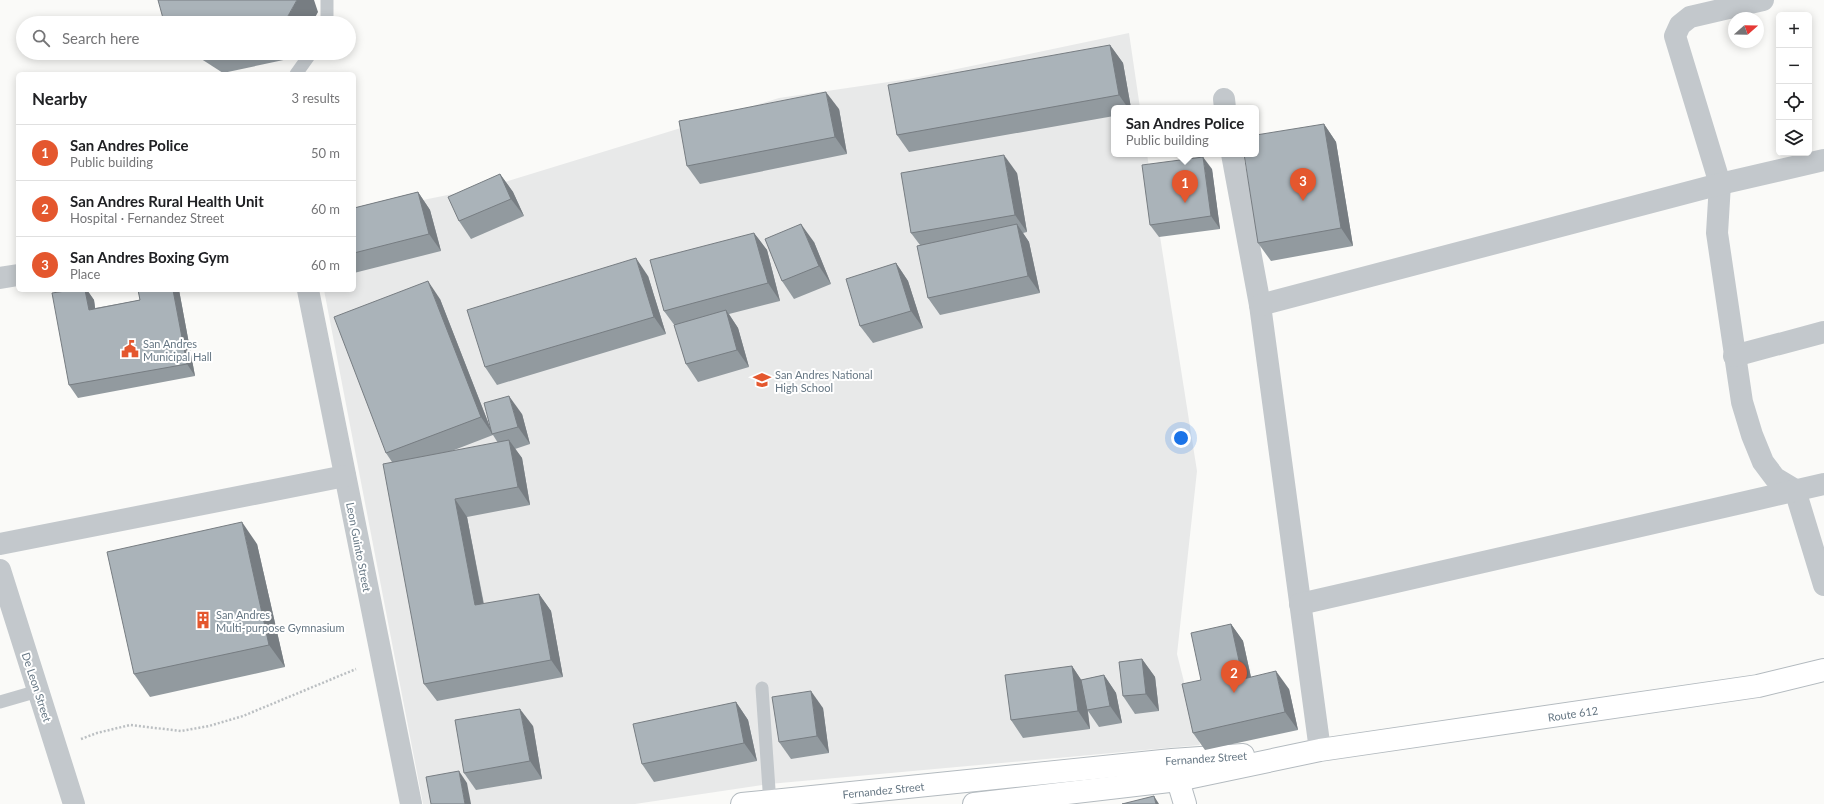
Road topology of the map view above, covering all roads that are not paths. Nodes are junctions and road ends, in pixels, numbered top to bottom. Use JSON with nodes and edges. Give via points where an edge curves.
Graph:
{"nodes":[{"id":1,"x":327,"y":0,"type":"edge"},
{"id":2,"x":1763,"y":0,"type":"edge"},
{"id":3,"x":327,"y":16,"type":"edge"},
{"id":4,"x":305,"y":60,"type":"edge"},
{"id":5,"x":297,"y":72,"type":"edge"},
{"id":6,"x":1233,"y":157,"type":"edge"},
{"id":7,"x":1824,"y":160,"type":"edge"},
{"id":8,"x":1720,"y":184,"type":"junction"},
{"id":9,"x":16,"y":275,"type":"edge"},
{"id":10,"x":0,"y":278,"type":"edge"},
{"id":11,"x":308,"y":292,"type":"edge"},
{"id":12,"x":1260,"y":305,"type":"junction"},
{"id":13,"x":1824,"y":332,"type":"edge"},
{"id":14,"x":1734,"y":356,"type":"junction"},
{"id":15,"x":345,"y":476,"type":"junction"},
{"id":16,"x":1824,"y":484,"type":"edge"},
{"id":17,"x":1796,"y":490,"type":"junction"},
{"id":18,"x":0,"y":544,"type":"edge"},
{"id":19,"x":0,"y":570,"type":"edge"},
{"id":20,"x":1824,"y":585,"type":"edge"},
{"id":21,"x":1300,"y":604,"type":"junction"},
{"id":22,"x":1824,"y":670,"type":"edge"},
{"id":23,"x":762,"y":688,"type":"dead end"},
{"id":24,"x":38,"y":691,"type":"junction"},
{"id":25,"x":0,"y":702,"type":"edge"},
{"id":26,"x":1320,"y":750,"type":"junction"},
{"id":27,"x":1172,"y":760,"type":"junction"},
{"id":28,"x":1178,"y":780,"type":"junction"},
{"id":29,"x":770,"y":802,"type":"edge"},
{"id":30,"x":74,"y":804,"type":"edge"},
{"id":31,"x":411,"y":804,"type":"edge"},
{"id":32,"x":742,"y":804,"type":"edge"},
{"id":33,"x":974,"y":804,"type":"edge"},
{"id":34,"x":1185,"y":804,"type":"edge"}],
"edges":[{"from":1,"to":3,"type":"lane"},
{"from":2,"to":8,"type":"street","via":[[1690,17],[1680,25],[1675,36]]},
{"from":4,"to":5,"type":"lane"},
{"from":6,"to":12,"type":"street"},
{"from":7,"to":8,"type":"street"},
{"from":8,"to":12,"type":"street"},
{"from":8,"to":14,"type":"street","via":[[1717,233]]},
{"from":9,"to":10,"type":"street"},
{"from":11,"to":15,"type":"street","name":"Leon Guinto Street"},
{"from":12,"to":21,"type":"street"},
{"from":13,"to":14,"type":"street"},
{"from":14,"to":17,"type":"street","via":[[1742,402],[1763,462],[1776,478]]},
{"from":15,"to":18,"type":"street"},
{"from":15,"to":31,"type":"street","name":"Leon Guinto Street"},
{"from":16,"to":17,"type":"street"},
{"from":17,"to":20,"type":"street"},
{"from":17,"to":21,"type":"street"},
{"from":19,"to":24,"type":"street","name":"De Leon Street"},
{"from":21,"to":26,"type":"street"},
{"from":22,"to":26,"type":"main road","name":"Route 612","via":[[1758,686]]},
{"from":23,"to":29,"type":"lane"},
{"from":24,"to":25,"type":"lane"},
{"from":24,"to":30,"type":"street","name":"De Leon Street"},
{"from":26,"to":27,"type":"main road","name":"Fernandez Street"},
{"from":26,"to":28,"type":"main road","name":"Fernandez Street"},
{"from":27,"to":28,"type":"main road"},
{"from":27,"to":29,"type":"main road","name":"Fernandez Street"},
{"from":28,"to":33,"type":"main road","name":"Fernandez Street"},
{"from":28,"to":34,"type":"main road"},
{"from":29,"to":32,"type":"main road","name":"Fernandez Street"}]}
